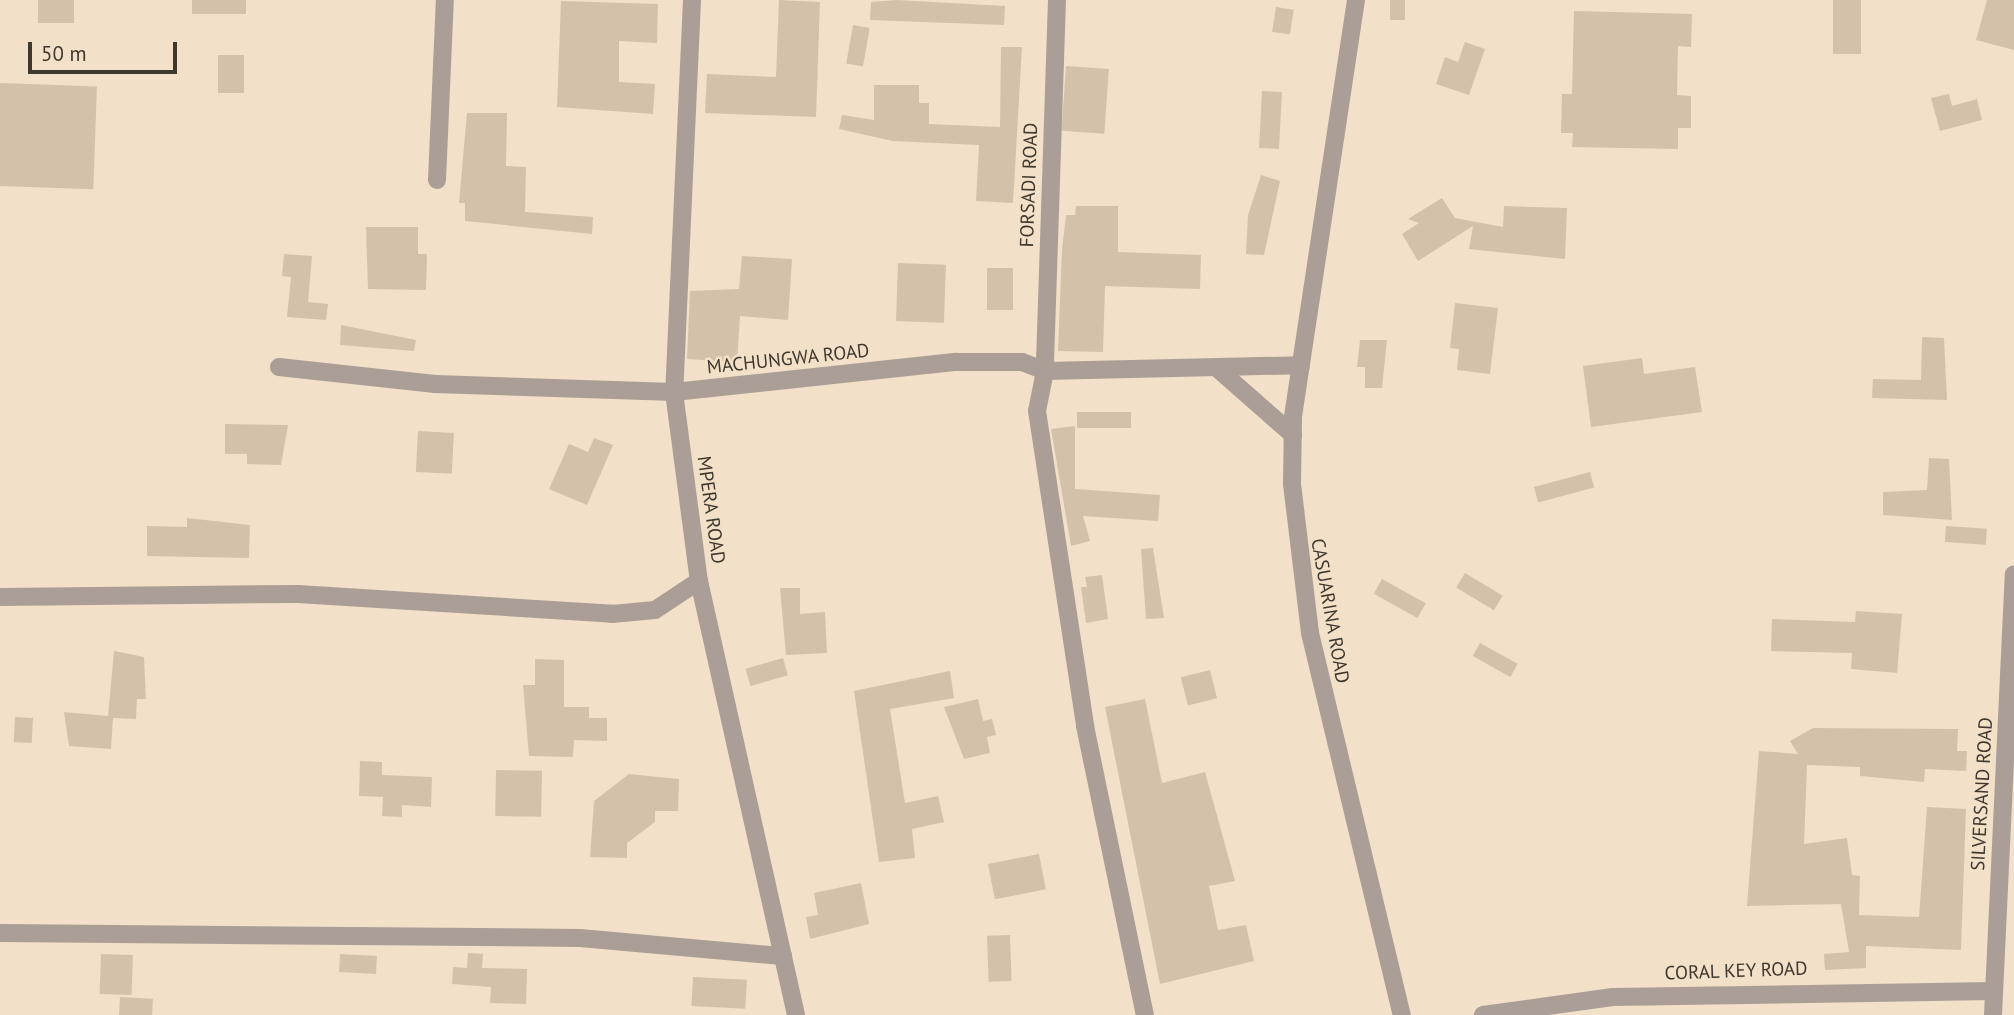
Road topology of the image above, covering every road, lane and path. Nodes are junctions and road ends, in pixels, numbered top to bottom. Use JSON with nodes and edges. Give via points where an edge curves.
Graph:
{"nodes":[{"id":1,"x":445,"y":0,"type":"edge"},
{"id":2,"x":692,"y":0,"type":"edge"},
{"id":3,"x":1057,"y":0,"type":"edge"},
{"id":4,"x":1356,"y":0,"type":"edge"},
{"id":5,"x":438,"y":180,"type":"dead end"},
{"id":6,"x":1301,"y":365,"type":"junction"},
{"id":7,"x":279,"y":367,"type":"dead end"},
{"id":8,"x":1218,"y":369,"type":"junction"},
{"id":9,"x":1045,"y":371,"type":"junction"},
{"id":10,"x":674,"y":392,"type":"junction"},
{"id":11,"x":1293,"y":435,"type":"junction"},
{"id":12,"x":2014,"y":575,"type":"edge"},
{"id":13,"x":699,"y":581,"type":"junction"},
{"id":14,"x":0,"y":597,"type":"edge"},
{"id":15,"x":0,"y":933,"type":"edge"},
{"id":16,"x":783,"y":956,"type":"junction"},
{"id":17,"x":1993,"y":991,"type":"junction"},
{"id":18,"x":796,"y":1015,"type":"edge"},
{"id":19,"x":1145,"y":1015,"type":"edge"},
{"id":20,"x":1402,"y":1015,"type":"edge"},
{"id":21,"x":1483,"y":1015,"type":"edge"},
{"id":22,"x":1993,"y":1015,"type":"edge"}],
"edges":[{"from":1,"to":5,"type":"street"},
{"from":2,"to":10,"type":"street","name":"MPERA ROAD"},
{"from":3,"to":9,"type":"street","name":"FORSADI ROAD"},
{"from":4,"to":6,"type":"street","name":"CASUARINA ROAD"},
{"from":6,"to":8,"type":"street","name":"MACHUNGWA ROAD"},
{"from":6,"to":11,"type":"street","name":"CASUARINA ROAD"},
{"from":7,"to":10,"type":"street","name":"MACHUNGWA ROAD","via":[[435,384]]},
{"from":8,"to":9,"type":"street","name":"MACHUNGWA ROAD"},
{"from":8,"to":11,"type":"street"},
{"from":9,"to":10,"type":"street","name":"MACHUNGWA ROAD","via":[[1022,362],[956,362]]},
{"from":9,"to":19,"type":"street","name":"FORSADI ROAD","via":[[1037,401],[1041,441],[1085,726]]},
{"from":10,"to":13,"type":"street","name":"MPERA ROAD"},
{"from":11,"to":20,"type":"street","name":"CASUARINA ROAD","via":[[1298,564],[1310,633]]},
{"from":12,"to":17,"type":"street","name":"SILVERSAND ROAD"},
{"from":13,"to":14,"type":"street","via":[[655,610],[612,614],[312,594]]},
{"from":13,"to":16,"type":"street","name":"MPERA ROAD"},
{"from":15,"to":16,"type":"street","via":[[580,938]]},
{"from":16,"to":18,"type":"street","name":"MPERA ROAD"},
{"from":17,"to":21,"type":"street","name":"CORAL KEY ROAD","via":[[1638,996]]},
{"from":17,"to":22,"type":"street","name":"SILVERSAND ROAD"}]}
